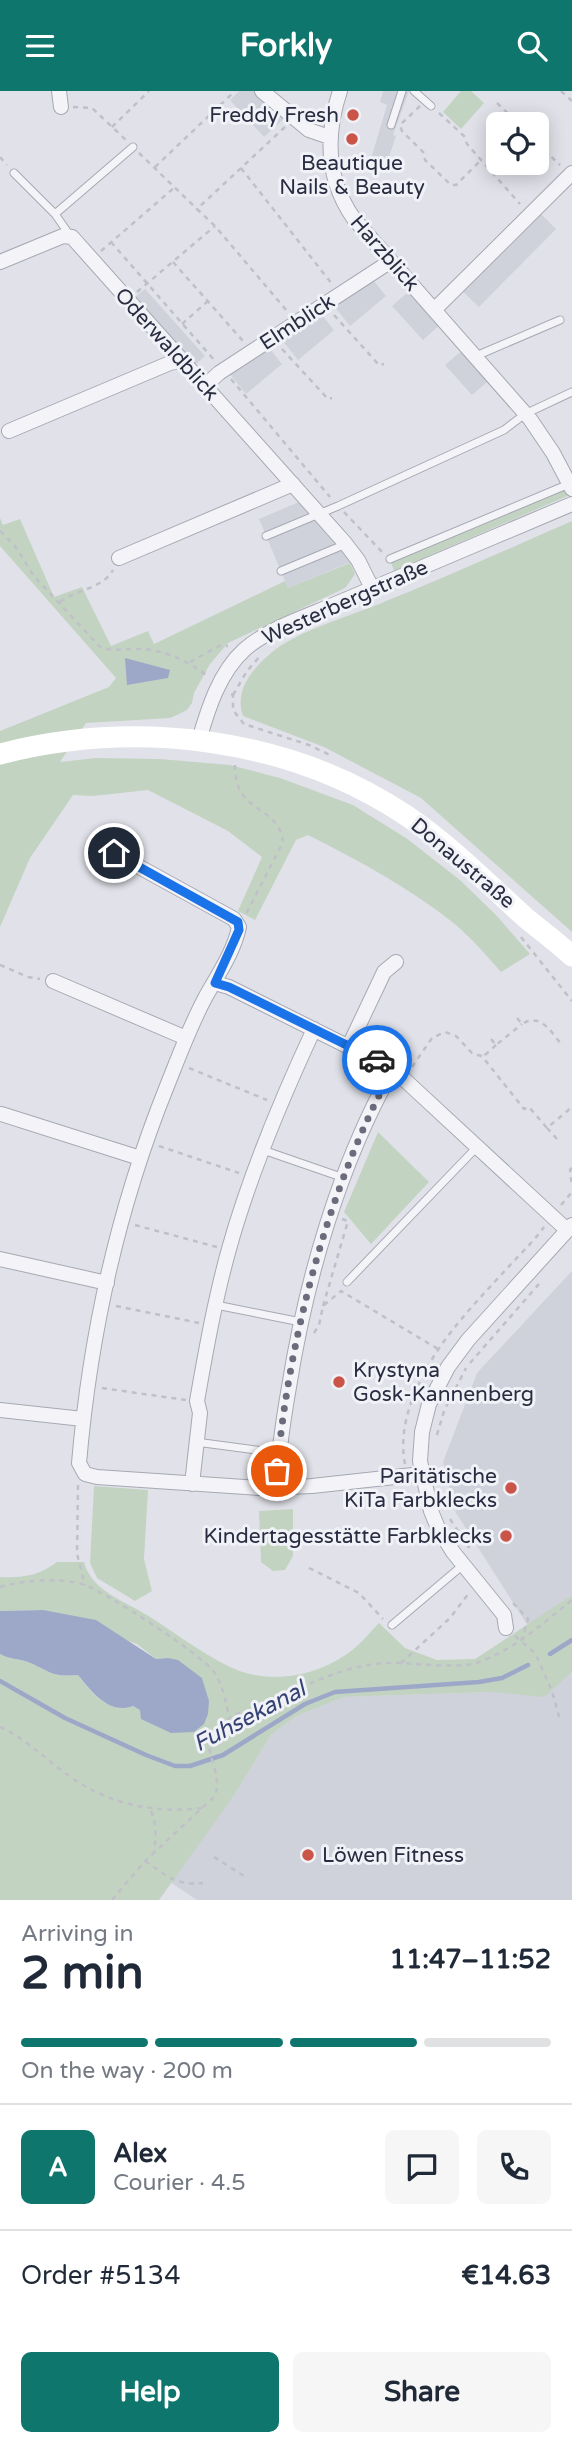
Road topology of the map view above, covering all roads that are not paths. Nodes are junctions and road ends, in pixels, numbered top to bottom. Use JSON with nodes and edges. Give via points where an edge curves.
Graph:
{"nodes":[{"id":1,"x":59,"y":91,"type":"edge"},
{"id":2,"x":262,"y":91,"type":"edge"},
{"id":3,"x":340,"y":91,"type":"edge"},
{"id":4,"x":402,"y":91,"type":"edge"},
{"id":5,"x":414,"y":91,"type":"edge"},
{"id":6,"x":431,"y":106,"type":"dead end"},
{"id":7,"x":61,"y":107,"type":"dead end"},
{"id":8,"x":391,"y":124,"type":"dead end"},
{"id":9,"x":329,"y":137,"type":"junction"},
{"id":10,"x":132,"y":147,"type":"dead end"},
{"id":11,"x":14,"y":173,"type":"dead end"},
{"id":12,"x":571,"y":174,"type":"edge"},
{"id":13,"x":55,"y":214,"type":"junction"},
{"id":14,"x":72,"y":237,"type":"junction"},
{"id":15,"x":391,"y":261,"type":"junction"},
{"id":16,"x":0,"y":262,"type":"edge"},
{"id":17,"x":434,"y":310,"type":"junction"},
{"id":18,"x":561,"y":320,"type":"dead end"},
{"id":19,"x":475,"y":357,"type":"junction"},
{"id":20,"x":181,"y":361,"type":"junction"},
{"id":21,"x":205,"y":386,"type":"junction"},
{"id":22,"x":572,"y":392,"type":"edge"},
{"id":23,"x":525,"y":414,"type":"junction"},
{"id":24,"x":9,"y":431,"type":"dead end"},
{"id":25,"x":568,"y":468,"type":"edge"},
{"id":26,"x":293,"y":484,"type":"junction"},
{"id":27,"x":571,"y":486,"type":"edge"},
{"id":28,"x":572,"y":504,"type":"edge"},
{"id":29,"x":320,"y":515,"type":"junction"},
{"id":30,"x":266,"y":536,"type":"dead end"},
{"id":31,"x":346,"y":544,"type":"junction"},
{"id":32,"x":119,"y":558,"type":"road end"},
{"id":33,"x":390,"y":559,"type":"road end"},
{"id":34,"x":281,"y":571,"type":"dead end"},
{"id":35,"x":372,"y":589,"type":"junction"},
{"id":36,"x":199,"y":740,"type":"junction"},
{"id":37,"x":0,"y":754,"type":"edge"},
{"id":38,"x":114,"y":853,"type":"dead end"},
{"id":39,"x":521,"y":924,"type":"junction"},
{"id":40,"x":572,"y":956,"type":"edge"},
{"id":41,"x":396,"y":962,"type":"dead end"},
{"id":42,"x":572,"y":974,"type":"edge"},
{"id":43,"x":52,"y":981,"type":"road end"},
{"id":44,"x":215,"y":983,"type":"junction"},
{"id":45,"x":314,"y":1029,"type":"junction"},
{"id":46,"x":186,"y":1038,"type":"junction"},
{"id":47,"x":349,"y":1046,"type":"junction"},
{"id":48,"x":398,"y":1074,"type":"junction"},
{"id":49,"x":1,"y":1114,"type":"edge"},
{"id":50,"x":477,"y":1147,"type":"junction"},
{"id":51,"x":263,"y":1150,"type":"junction"},
{"id":52,"x":140,"y":1158,"type":"junction"},
{"id":53,"x":344,"y":1178,"type":"junction"},
{"id":54,"x":570,"y":1228,"type":"edge"},
{"id":55,"x":0,"y":1259,"type":"edge"},
{"id":56,"x":347,"y":1282,"type":"dead end"},
{"id":57,"x":107,"y":1283,"type":"junction"},
{"id":58,"x":216,"y":1305,"type":"junction"},
{"id":59,"x":301,"y":1322,"type":"junction"},
{"id":60,"x":0,"y":1410,"type":"edge"},
{"id":61,"x":83,"y":1419,"type":"junction"},
{"id":62,"x":196,"y":1442,"type":"junction"},
{"id":63,"x":279,"y":1453,"type":"junction"},
{"id":64,"x":414,"y":1475,"type":"junction"},
{"id":65,"x":192,"y":1484,"type":"junction"},
{"id":66,"x":277,"y":1488,"type":"junction"},
{"id":67,"x":464,"y":1567,"type":"junction"},
{"id":68,"x":392,"y":1625,"type":"road end"},
{"id":69,"x":506,"y":1628,"type":"dead end"}],
"edges":[{"from":1,"to":7,"type":"street"},
{"from":2,"to":9,"type":"street","via":[[309,130]]},
{"from":3,"to":9,"type":"street","name":"Harzblick"},
{"from":4,"to":8,"type":"lane"},
{"from":5,"to":6,"type":"lane"},
{"from":9,"to":15,"type":"street","name":"Harzblick","via":[[331,167],[343,202]]},
{"from":10,"to":13,"type":"lane"},
{"from":11,"to":13,"type":"lane","name":"Oderwaldblick"},
{"from":12,"to":17,"type":"street"},
{"from":13,"to":14,"type":"lane","name":"Oderwaldblick"},
{"from":14,"to":16,"type":"street","via":[[63,236]]},
{"from":14,"to":20,"type":"street","name":"Oderwaldblick"},
{"from":15,"to":17,"type":"street","name":"Harzblick"},
{"from":15,"to":21,"type":"street","name":"Elmblick"},
{"from":17,"to":19,"type":"street","name":"Harzblick"},
{"from":18,"to":19,"type":"lane"},
{"from":19,"to":23,"type":"street","name":"Harzblick"},
{"from":20,"to":21,"type":"street","name":"Oderwaldblick"},
{"from":20,"to":24,"type":"street"},
{"from":21,"to":26,"type":"street","name":"Oderwaldblick"},
{"from":22,"to":23,"type":"lane"},
{"from":23,"to":25,"type":"street","name":"Harzblick"},
{"from":23,"to":29,"type":"lane","via":[[504,430]]},
{"from":25,"to":27,"type":"street","name":"Harzblick"},
{"from":26,"to":29,"type":"street","name":"Oderwaldblick"},
{"from":26,"to":32,"type":"street"},
{"from":27,"to":33,"type":"lane"},
{"from":28,"to":35,"type":"street","name":"Westerbergstraße"},
{"from":29,"to":30,"type":"lane"},
{"from":29,"to":31,"type":"street","name":"Oderwaldblick"},
{"from":31,"to":34,"type":"lane"},
{"from":31,"to":35,"type":"street","name":"Oderwaldblick"},
{"from":35,"to":36,"type":"street","name":"Westerbergstraße","via":[[256,641],[234,660]]},
{"from":36,"to":37,"type":"main road","via":[[104,738]]},
{"from":36,"to":39,"type":"main road","name":"Donaustraße","via":[[300,763],[381,799],[450,848]]},
{"from":38,"to":44,"type":"street","via":[[234,919],[239,926]]},
{"from":39,"to":40,"type":"main road","name":"Donaustraße"},
{"from":39,"to":42,"type":"main road","name":"Donaustraße"},
{"from":41,"to":47,"type":"street","via":[[384,972]]},
{"from":43,"to":46,"type":"street"},
{"from":44,"to":45,"type":"street"},
{"from":44,"to":46,"type":"street"},
{"from":45,"to":47,"type":"street"},
{"from":45,"to":51,"type":"street"},
{"from":46,"to":52,"type":"street"},
{"from":47,"to":48,"type":"street"},
{"from":48,"to":50,"type":"street"},
{"from":48,"to":53,"type":"street","via":[[372,1108]]},
{"from":49,"to":52,"type":"street"},
{"from":50,"to":54,"type":"street"},
{"from":50,"to":56,"type":"lane"},
{"from":51,"to":53,"type":"lane"},
{"from":51,"to":58,"type":"street","via":[[229,1250]]},
{"from":52,"to":57,"type":"street"},
{"from":53,"to":59,"type":"street"},
{"from":54,"to":64,"type":"street","via":[[468,1340],[441,1377],[429,1404]]},
{"from":55,"to":57,"type":"street"},
{"from":57,"to":61,"type":"street"},
{"from":58,"to":59,"type":"lane"},
{"from":58,"to":62,"type":"street","via":[[197,1401]]},
{"from":59,"to":63,"type":"street"},
{"from":60,"to":61,"type":"street"},
{"from":61,"to":65,"type":"street","via":[[79,1463],[85,1473]]},
{"from":62,"to":63,"type":"lane"},
{"from":62,"to":65,"type":"street"},
{"from":63,"to":66,"type":"street"},
{"from":64,"to":66,"type":"street"},
{"from":64,"to":67,"type":"street","via":[[438,1528]]},
{"from":65,"to":66,"type":"street"},
{"from":67,"to":68,"type":"lane"},
{"from":67,"to":69,"type":"street","via":[[504,1615]]}]}
